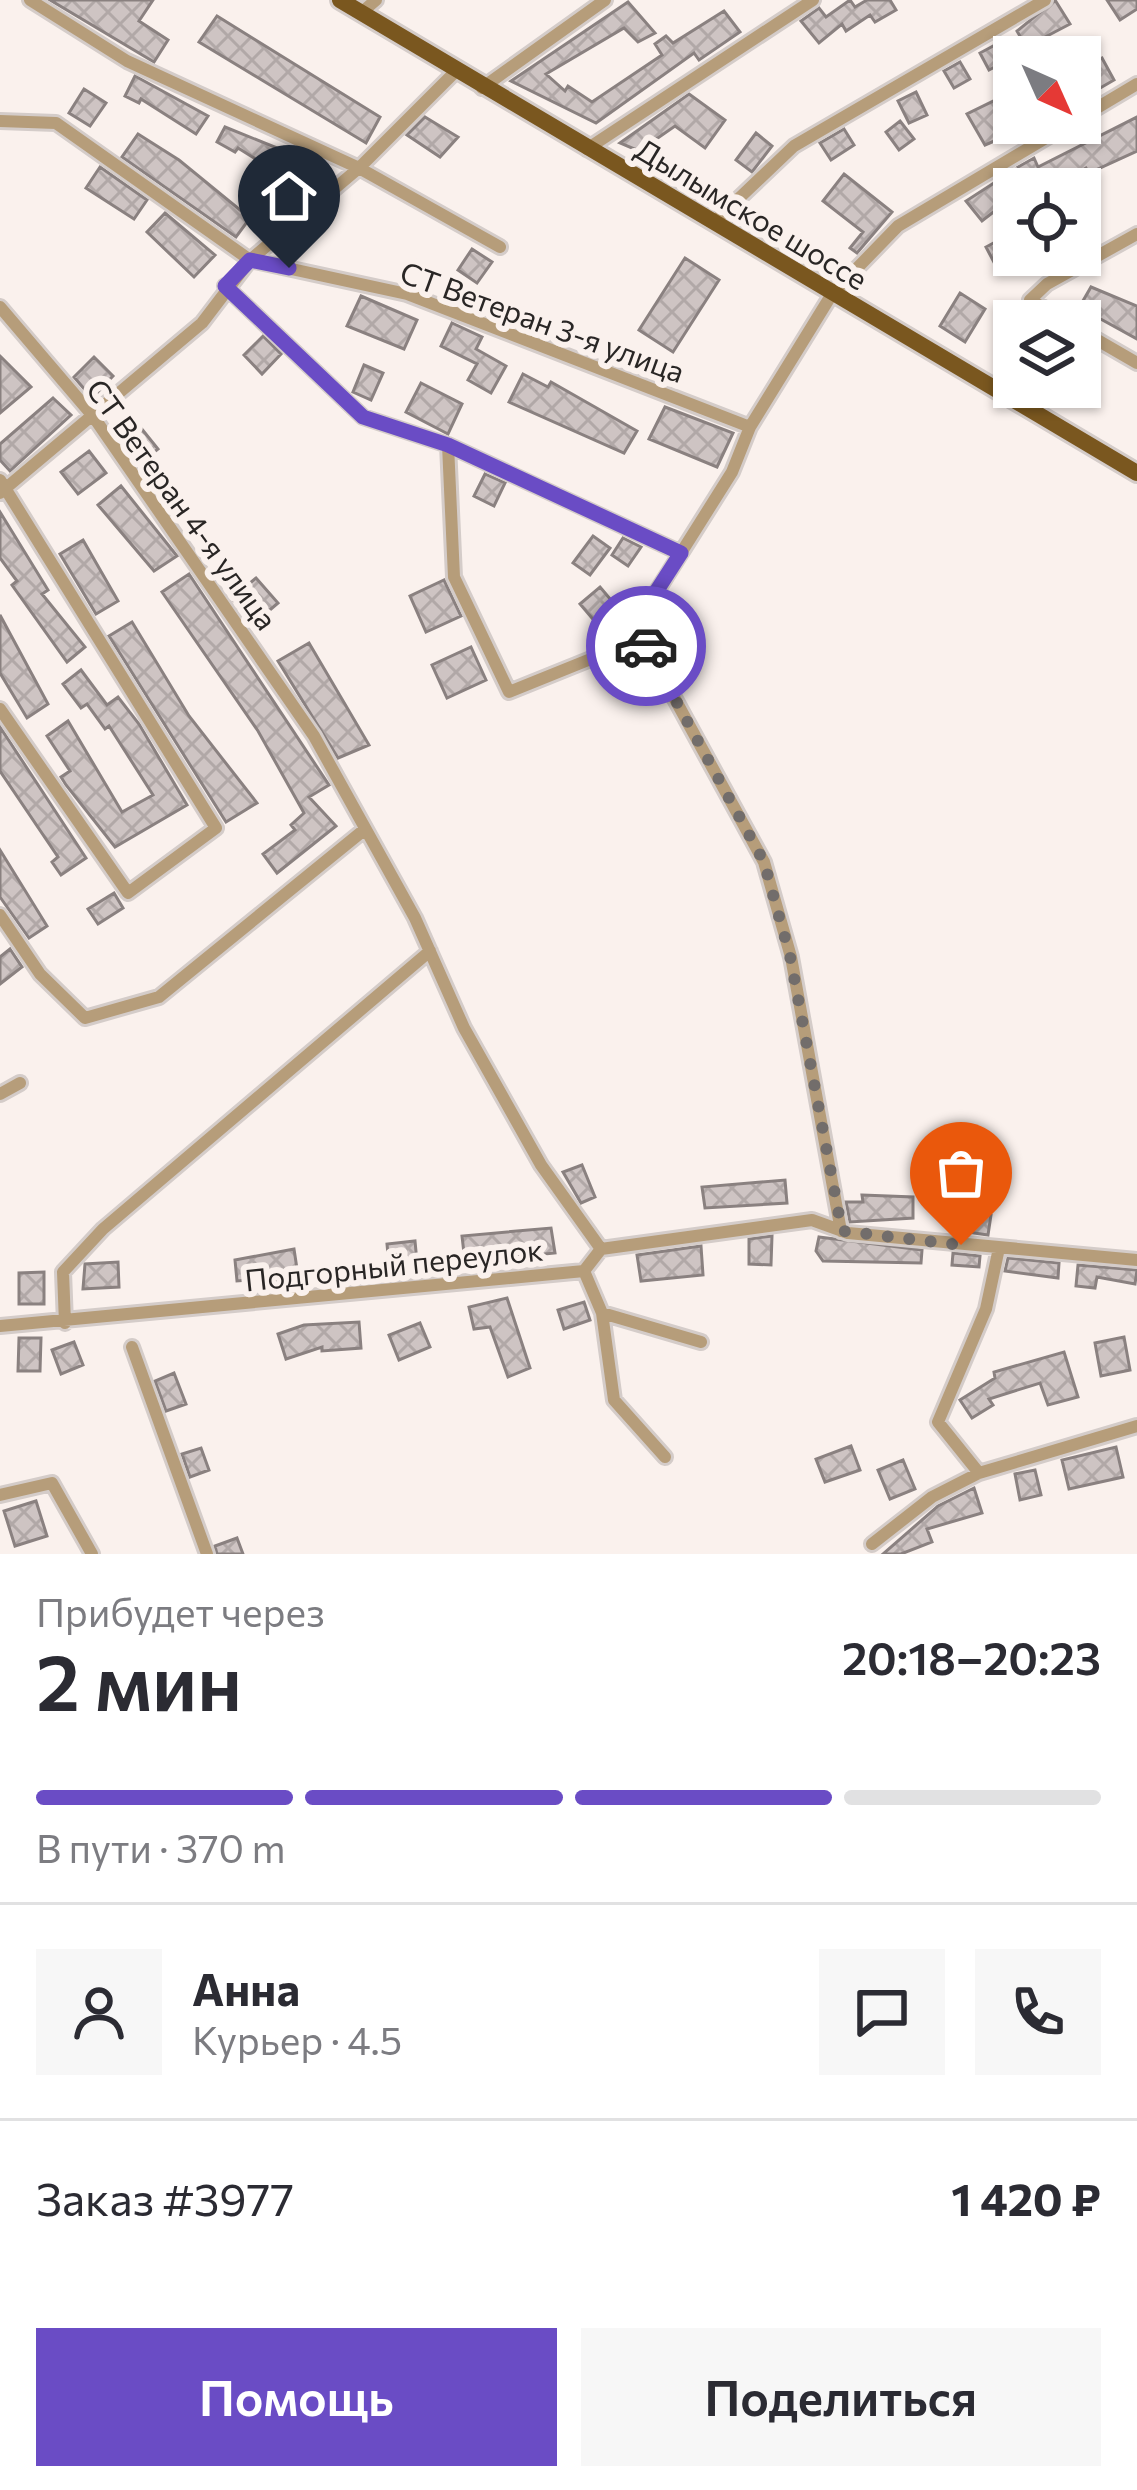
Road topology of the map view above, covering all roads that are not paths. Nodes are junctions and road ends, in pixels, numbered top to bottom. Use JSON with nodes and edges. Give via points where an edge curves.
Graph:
{"nodes":[{"id":1,"x":30,"y":0,"type":"edge"},
{"id":2,"x":340,"y":0,"type":"edge"},
{"id":3,"x":376,"y":0,"type":"edge"},
{"id":4,"x":605,"y":0,"type":"edge"},
{"id":5,"x":813,"y":0,"type":"edge"},
{"id":6,"x":1046,"y":0,"type":"edge"},
{"id":7,"x":361,"y":13,"type":"junction"},
{"id":8,"x":454,"y":72,"type":"junction"},
{"id":9,"x":1137,"y":84,"type":"edge"},
{"id":10,"x":482,"y":88,"type":"junction"},
{"id":11,"x":1101,"y":105,"type":"edge"},
{"id":12,"x":0,"y":121,"type":"edge"},
{"id":13,"x":1036,"y":144,"type":"edge"},
{"id":14,"x":586,"y":149,"type":"junction"},
{"id":15,"x":359,"y":168,"type":"junction"},
{"id":16,"x":713,"y":223,"type":"junction"},
{"id":17,"x":1137,"y":234,"type":"edge"},
{"id":18,"x":500,"y":247,"type":"dead end"},
{"id":19,"x":250,"y":260,"type":"junction"},
{"id":20,"x":225,"y":286,"type":"junction"},
{"id":21,"x":832,"y":294,"type":"junction"},
{"id":22,"x":1030,"y":300,"type":"edge"},
{"id":23,"x":0,"y":308,"type":"edge"},
{"id":24,"x":1101,"y":342,"type":"edge"},
{"id":25,"x":1137,"y":363,"type":"edge"},
{"id":26,"x":93,"y":416,"type":"junction"},
{"id":27,"x":750,"y":427,"type":"junction"},
{"id":28,"x":448,"y":445,"type":"junction"},
{"id":29,"x":1137,"y":473,"type":"edge"},
{"id":30,"x":3,"y":487,"type":"edge"},
{"id":31,"x":681,"y":553,"type":"junction"},
{"id":32,"x":634,"y":626,"type":"junction"},
{"id":33,"x":0,"y":709,"type":"edge"},
{"id":34,"x":364,"y":830,"type":"junction"},
{"id":35,"x":0,"y":915,"type":"edge"},
{"id":36,"x":430,"y":951,"type":"junction"},
{"id":37,"x":20,"y":1083,"type":"dead end"},
{"id":38,"x":0,"y":1094,"type":"edge"},
{"id":39,"x":842,"y":1231,"type":"junction"},
{"id":40,"x":601,"y":1249,"type":"junction"},
{"id":41,"x":999,"y":1249,"type":"junction"},
{"id":42,"x":1137,"y":1260,"type":"edge"},
{"id":43,"x":584,"y":1270,"type":"junction"},
{"id":44,"x":602,"y":1313,"type":"junction"},
{"id":45,"x":65,"y":1323,"type":"junction"},
{"id":46,"x":0,"y":1326,"type":"edge"},
{"id":47,"x":701,"y":1342,"type":"dead end"},
{"id":48,"x":132,"y":1347,"type":"dead end"},
{"id":49,"x":1137,"y":1426,"type":"edge"},
{"id":50,"x":665,"y":1457,"type":"dead end"},
{"id":51,"x":979,"y":1473,"type":"junction"},
{"id":52,"x":0,"y":1495,"type":"edge"},
{"id":53,"x":872,"y":1544,"type":"dead end"},
{"id":54,"x":92,"y":1554,"type":"edge"},
{"id":55,"x":207,"y":1554,"type":"edge"}],
"edges":[{"from":1,"to":15,"type":"street","via":[[127,61]]},
{"from":2,"to":7,"type":"main road","name":"Дылымское шоссе"},
{"from":3,"to":7,"type":"street"},
{"from":4,"to":10,"type":"street"},
{"from":5,"to":14,"type":"street"},
{"from":6,"to":16,"type":"street","via":[[794,146]]},
{"from":7,"to":8,"type":"main road","name":"Дылымское шоссе"},
{"from":8,"to":10,"type":"main road","name":"Дылымское шоссе"},
{"from":8,"to":15,"type":"street"},
{"from":9,"to":11,"type":"street"},
{"from":10,"to":14,"type":"main road","name":"Дылымское шоссе"},
{"from":12,"to":19,"type":"street","name":"СТ Ветеран 3-я улица","via":[[56,123]]},
{"from":13,"to":21,"type":"street","via":[[898,226]]},
{"from":14,"to":16,"type":"main road","name":"Дылымское шоссе"},
{"from":15,"to":18,"type":"street"},
{"from":15,"to":19,"type":"street"},
{"from":16,"to":21,"type":"main road","name":"Дылымское шоссе"},
{"from":17,"to":22,"type":"street"},
{"from":19,"to":20,"type":"street"},
{"from":19,"to":27,"type":"street","name":"СТ Ветеран 3-я улица","via":[[407,294]]},
{"from":20,"to":26,"type":"street","via":[[202,323]]},
{"from":20,"to":28,"type":"street","via":[[363,417]]},
{"from":21,"to":27,"type":"street"},
{"from":21,"to":29,"type":"main road","name":"Дылымское шоссе"},
{"from":23,"to":26,"type":"street","name":"СТ Ветеран 4-я улица"},
{"from":24,"to":25,"type":"street"},
{"from":26,"to":30,"type":"street"},
{"from":26,"to":34,"type":"street","name":"СТ Ветеран 4-я улица","via":[[314,736]]},
{"from":27,"to":31,"type":"street"},
{"from":28,"to":31,"type":"street"},
{"from":28,"to":32,"type":"street","via":[[454,577],[509,692],[608,652]]},
{"from":30,"to":33,"type":"street","via":[[216,828],[128,893]]},
{"from":31,"to":32,"type":"street"},
{"from":32,"to":39,"type":"street","via":[[764,862]]},
{"from":34,"to":35,"type":"street","via":[[159,997],[85,1018],[40,974]]},
{"from":34,"to":36,"type":"street","name":"СТ Ветеран 4-я улица"},
{"from":36,"to":40,"type":"street","name":"СТ Ветеран 4-я улица","via":[[541,1165]]},
{"from":36,"to":45,"type":"street","via":[[103,1229],[63,1271]]},
{"from":37,"to":38,"type":"street"},
{"from":39,"to":40,"type":"street","via":[[812,1220]]},
{"from":39,"to":41,"type":"street"},
{"from":40,"to":43,"type":"street","name":"Подгорный переулок"},
{"from":41,"to":42,"type":"street"},
{"from":41,"to":51,"type":"street","via":[[986,1309],[938,1422]]},
{"from":43,"to":44,"type":"street"},
{"from":43,"to":45,"type":"street","name":"Подгорный переулок"},
{"from":44,"to":47,"type":"street"},
{"from":44,"to":50,"type":"street","via":[[614,1400]]},
{"from":45,"to":46,"type":"street","name":"Подгорный переулок"},
{"from":48,"to":55,"type":"street"},
{"from":49,"to":51,"type":"street"},
{"from":51,"to":53,"type":"street","via":[[932,1496]]},
{"from":52,"to":54,"type":"street","via":[[52,1484]]}]}
